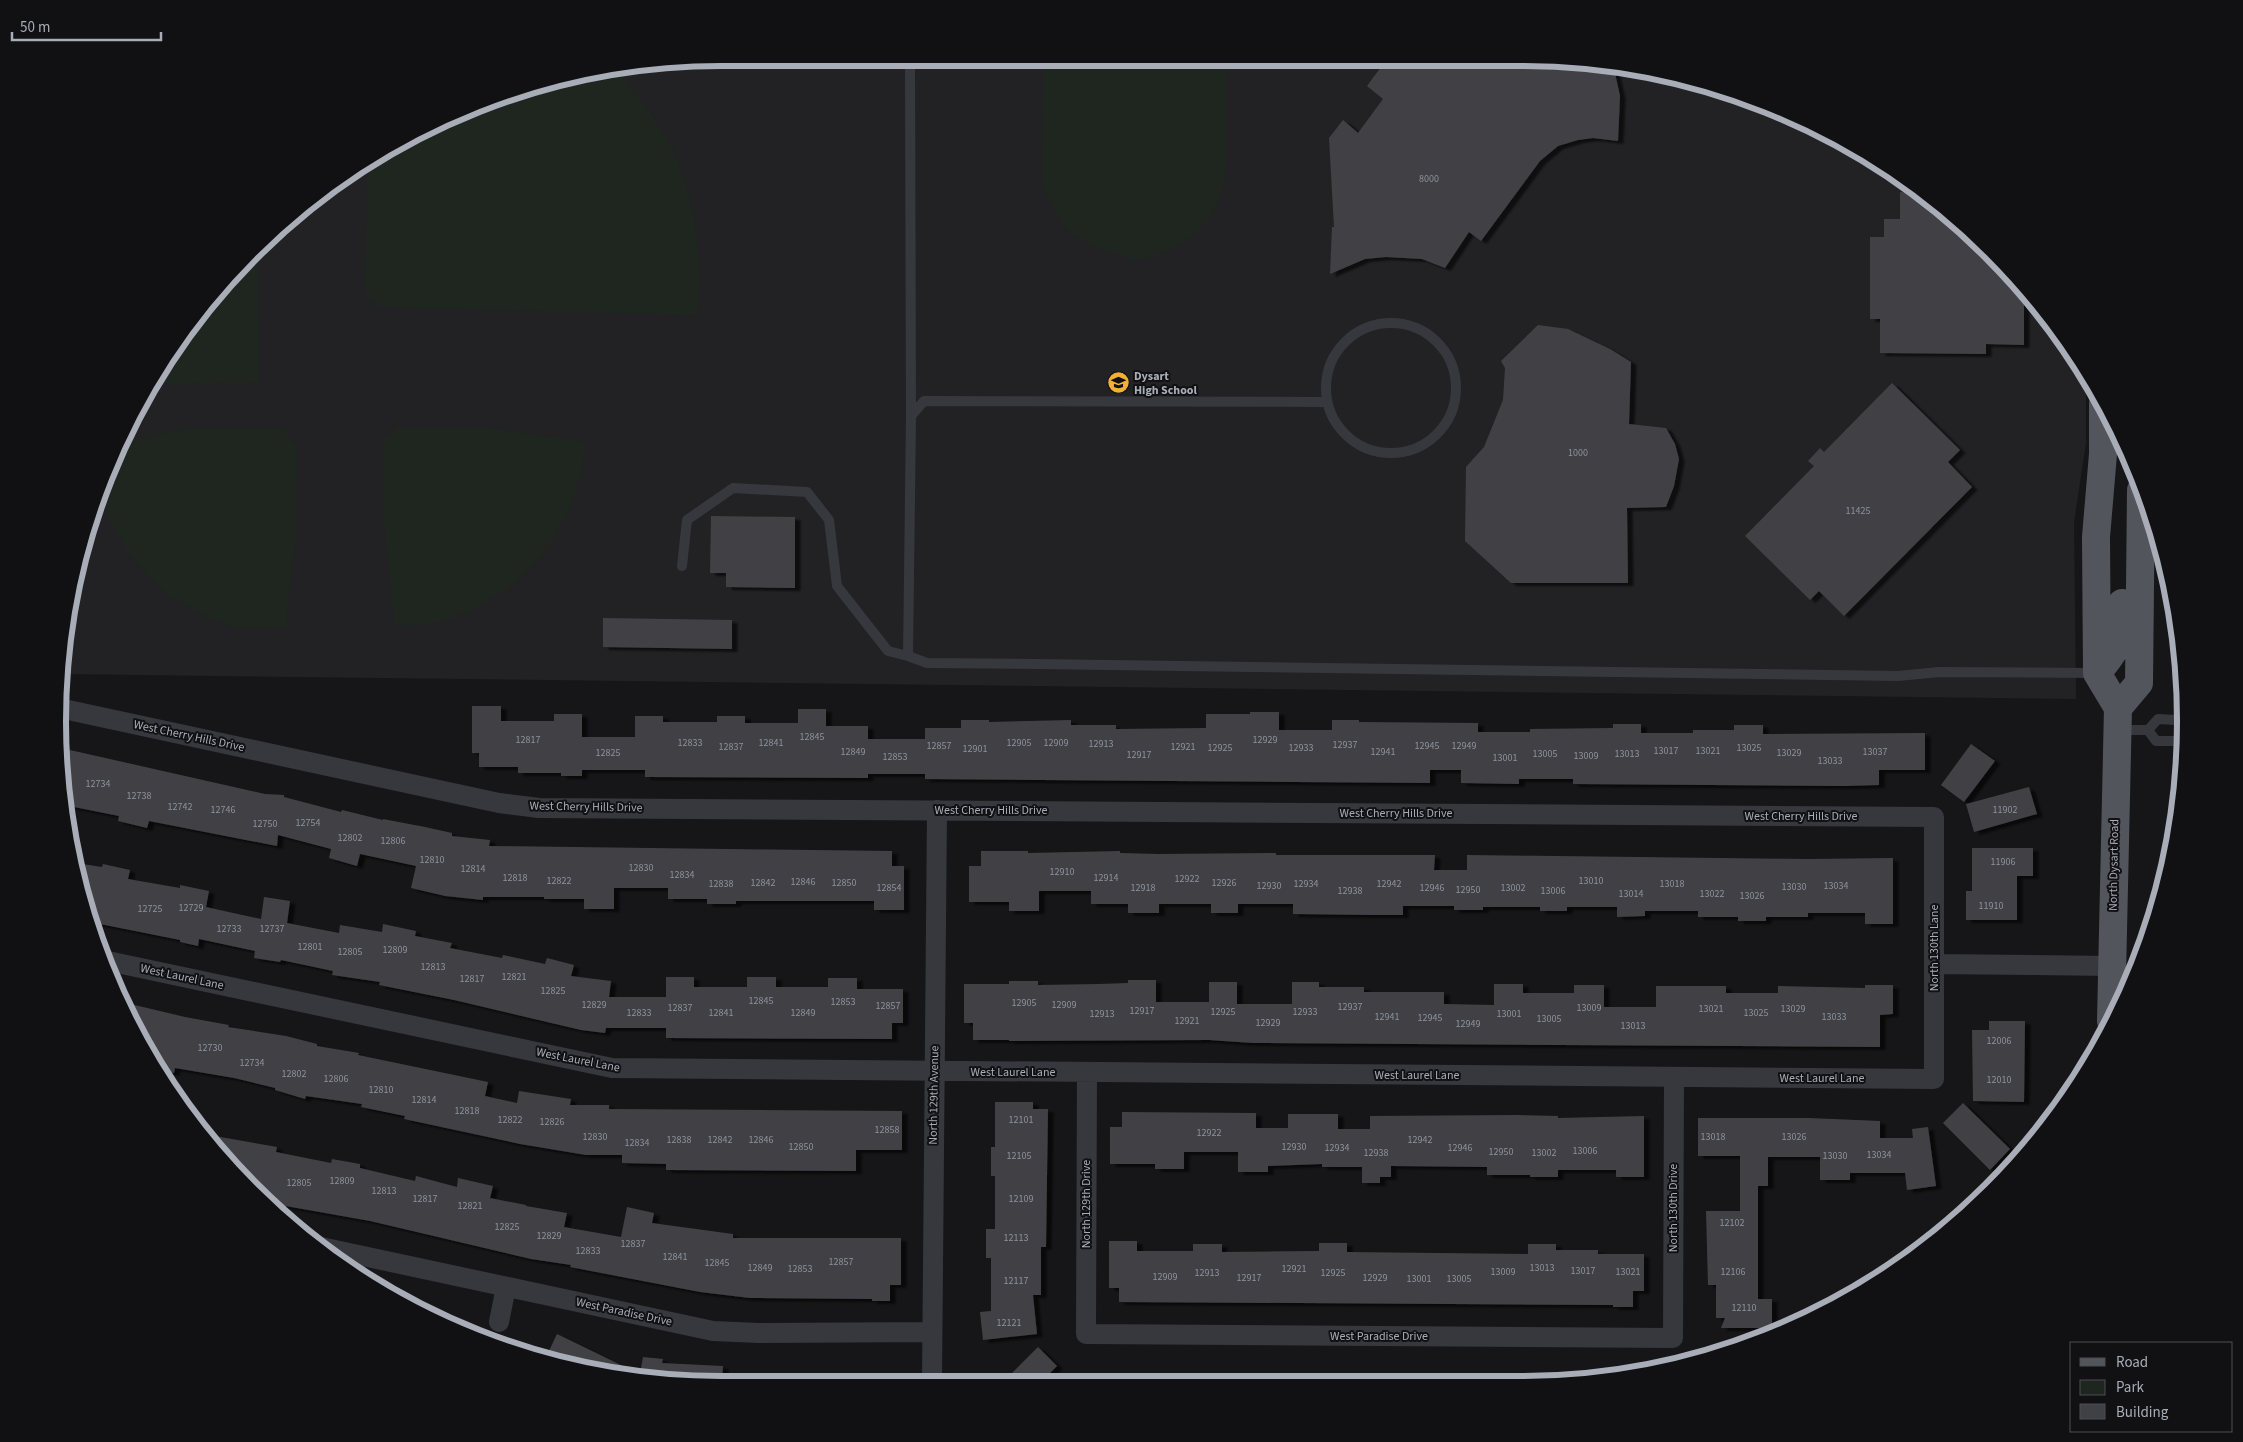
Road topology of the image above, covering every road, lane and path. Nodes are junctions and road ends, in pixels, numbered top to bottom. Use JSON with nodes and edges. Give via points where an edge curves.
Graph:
{"nodes":[{"id":1,"x":910,"y":66,"type":"edge"},
{"id":2,"x":1326,"y":402,"type":"junction"},
{"id":3,"x":911,"y":416,"type":"junction"},
{"id":4,"x":2103,"y":420,"type":"edge"},
{"id":5,"x":2141,"y":508,"type":"edge"},
{"id":6,"x":682,"y":566,"type":"dead end"},
{"id":7,"x":2141,"y":566,"type":"junction"},
{"id":8,"x":908,"y":656,"type":"junction"},
{"id":9,"x":2096,"y":673,"type":"junction"},
{"id":10,"x":67,"y":710,"type":"edge"},
{"id":11,"x":2118,"y":719,"type":"junction"},
{"id":12,"x":2177,"y":721,"type":"edge"},
{"id":13,"x":2148,"y":730,"type":"junction"},
{"id":14,"x":2176,"y":741,"type":"edge"},
{"id":15,"x":937,"y":810,"type":"junction"},
{"id":16,"x":1934,"y":817,"type":"joint"},
{"id":17,"x":112,"y":962,"type":"edge"},
{"id":18,"x":1934,"y":964,"type":"junction"},
{"id":19,"x":2112,"y":966,"type":"junction"},
{"id":20,"x":2111,"y":1006,"type":"edge"},
{"id":21,"x":935,"y":1072,"type":"junction"},
{"id":22,"x":1087,"y":1073,"type":"junction"},
{"id":23,"x":1674,"y":1077,"type":"junction"},
{"id":24,"x":1934,"y":1079,"type":"joint"},
{"id":25,"x":336,"y":1250,"type":"edge"},
{"id":26,"x":506,"y":1287,"type":"junction"},
{"id":27,"x":499,"y":1322,"type":"dead end"},
{"id":28,"x":932,"y":1332,"type":"junction"},
{"id":29,"x":1086,"y":1334,"type":"joint"},
{"id":30,"x":1673,"y":1338,"type":"joint"},
{"id":31,"x":932,"y":1376,"type":"edge"}],
"edges":[{"from":1,"to":3,"type":"lane"},
{"from":2,"to":2,"type":"lane","via":[[1331,417],[1352,441],[1366,449],[1398,453],[1417,448],[1434,438],[1451,414],[1457,385],[1453,366],[1443,348],[1429,334],[1392,322],[1372,324],[1355,333],[1335,354],[1325,382]]},
{"from":2,"to":3,"type":"lane","via":[[924,401]]},
{"from":3,"to":8,"type":"lane"},
{"from":4,"to":9,"type":"main road","via":[[2096,537]]},
{"from":5,"to":7,"type":"main road"},
{"from":6,"to":8,"type":"lane","via":[[687,520],[733,488],[807,492],[829,520],[836,586],[888,651]]},
{"from":7,"to":9,"type":"main road","via":[[2123,593],[2121,637],[2116,650]]},
{"from":7,"to":11,"type":"main road","via":[[2139,684]]},
{"from":8,"to":9,"type":"lane","via":[[927,663],[1898,676],[1939,672]]},
{"from":9,"to":11,"type":"main road"},
{"from":10,"to":15,"type":"street","name":"West Cherry Hills Drive","via":[[499,803],[539,808]]},
{"from":11,"to":13,"type":"lane"},
{"from":11,"to":19,"type":"main road","name":"North Dysart Road"},
{"from":12,"to":13,"type":"lane","via":[[2158,719]]},
{"from":13,"to":14,"type":"lane","via":[[2156,741]]},
{"from":15,"to":16,"type":"street","name":"West Cherry Hills Drive"},
{"from":15,"to":21,"type":"street","name":"North 129th Avenue"},
{"from":16,"to":18,"type":"street","name":"North 130th Lane"},
{"from":17,"to":21,"type":"street","name":"West Laurel Lane","via":[[612,1068]]},
{"from":18,"to":19,"type":"street"},
{"from":18,"to":24,"type":"street","name":"North 130th Lane"},
{"from":19,"to":20,"type":"main road","name":"North Dysart Road"},
{"from":21,"to":22,"type":"street","name":"West Laurel Lane"},
{"from":21,"to":28,"type":"street","name":"North 129th Avenue"},
{"from":22,"to":23,"type":"street","name":"West Laurel Lane"},
{"from":22,"to":29,"type":"street","name":"North 129th Drive"},
{"from":23,"to":24,"type":"street","name":"West Laurel Lane"},
{"from":23,"to":30,"type":"street","name":"North 130th Drive"},
{"from":25,"to":26,"type":"street","name":"West Paradise Drive"},
{"from":26,"to":27,"type":"street"},
{"from":26,"to":28,"type":"street","name":"West Paradise Drive","via":[[713,1330],[759,1333]]},
{"from":28,"to":31,"type":"street","name":"North 129th Avenue"},
{"from":29,"to":30,"type":"street","name":"West Paradise Drive"}]}
